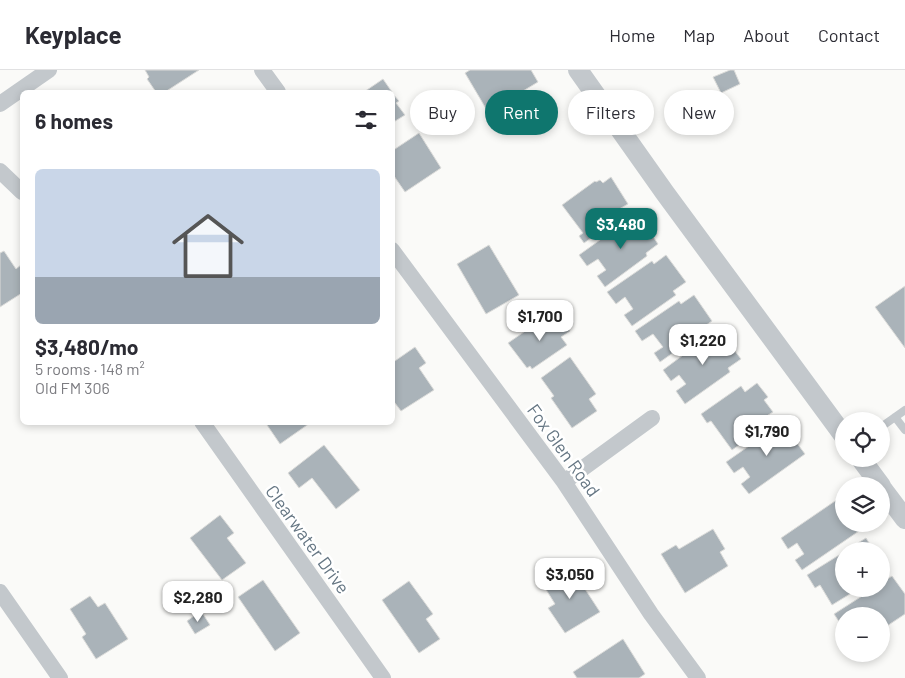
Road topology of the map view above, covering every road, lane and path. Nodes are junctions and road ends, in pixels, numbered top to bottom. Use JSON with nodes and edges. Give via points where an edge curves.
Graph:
{"nodes":[{"id":1,"x":49,"y":70,"type":"edge"},
{"id":2,"x":262,"y":70,"type":"edge"},
{"id":3,"x":578,"y":70,"type":"edge"},
{"id":4,"x":20,"y":90,"type":"edge"},
{"id":5,"x":20,"y":90,"type":"edge"},
{"id":6,"x":277,"y":90,"type":"edge"},
{"id":7,"x":0,"y":104,"type":"edge"},
{"id":8,"x":0,"y":171,"type":"edge"},
{"id":9,"x":20,"y":190,"type":"edge"},
{"id":10,"x":395,"y":254,"type":"edge"},
{"id":11,"x":905,"y":410,"type":"edge"},
{"id":12,"x":896,"y":417,"type":"junction"},
{"id":13,"x":652,"y":418,"type":"dead end"},
{"id":14,"x":890,"y":421,"type":"edge"},
{"id":15,"x":835,"y":424,"type":"edge"},
{"id":16,"x":204,"y":425,"type":"edge"},
{"id":17,"x":905,"y":430,"type":"edge"},
{"id":18,"x":564,"y":482,"type":"junction"},
{"id":19,"x":890,"y":499,"type":"edge"},
{"id":20,"x":905,"y":519,"type":"edge"},
{"id":21,"x":0,"y":592,"type":"edge"},
{"id":22,"x":60,"y":678,"type":"edge"},
{"id":23,"x":383,"y":678,"type":"edge"},
{"id":24,"x":698,"y":678,"type":"edge"}],
"edges":[{"from":1,"to":4,"type":"street"},
{"from":2,"to":6,"type":"street"},
{"from":3,"to":15,"type":"street"},
{"from":5,"to":7,"type":"street"},
{"from":8,"to":9,"type":"street"},
{"from":10,"to":18,"type":"street","name":"Fox Glen Road"},
{"from":11,"to":12,"type":"lane"},
{"from":12,"to":14,"type":"lane"},
{"from":12,"to":17,"type":"lane"},
{"from":13,"to":18,"type":"street"},
{"from":16,"to":23,"type":"street","name":"Clearwater Drive"},
{"from":18,"to":24,"type":"street","name":"Fox Glen Road","via":[[651,614]]},
{"from":19,"to":20,"type":"street"},
{"from":21,"to":22,"type":"street"}]}
